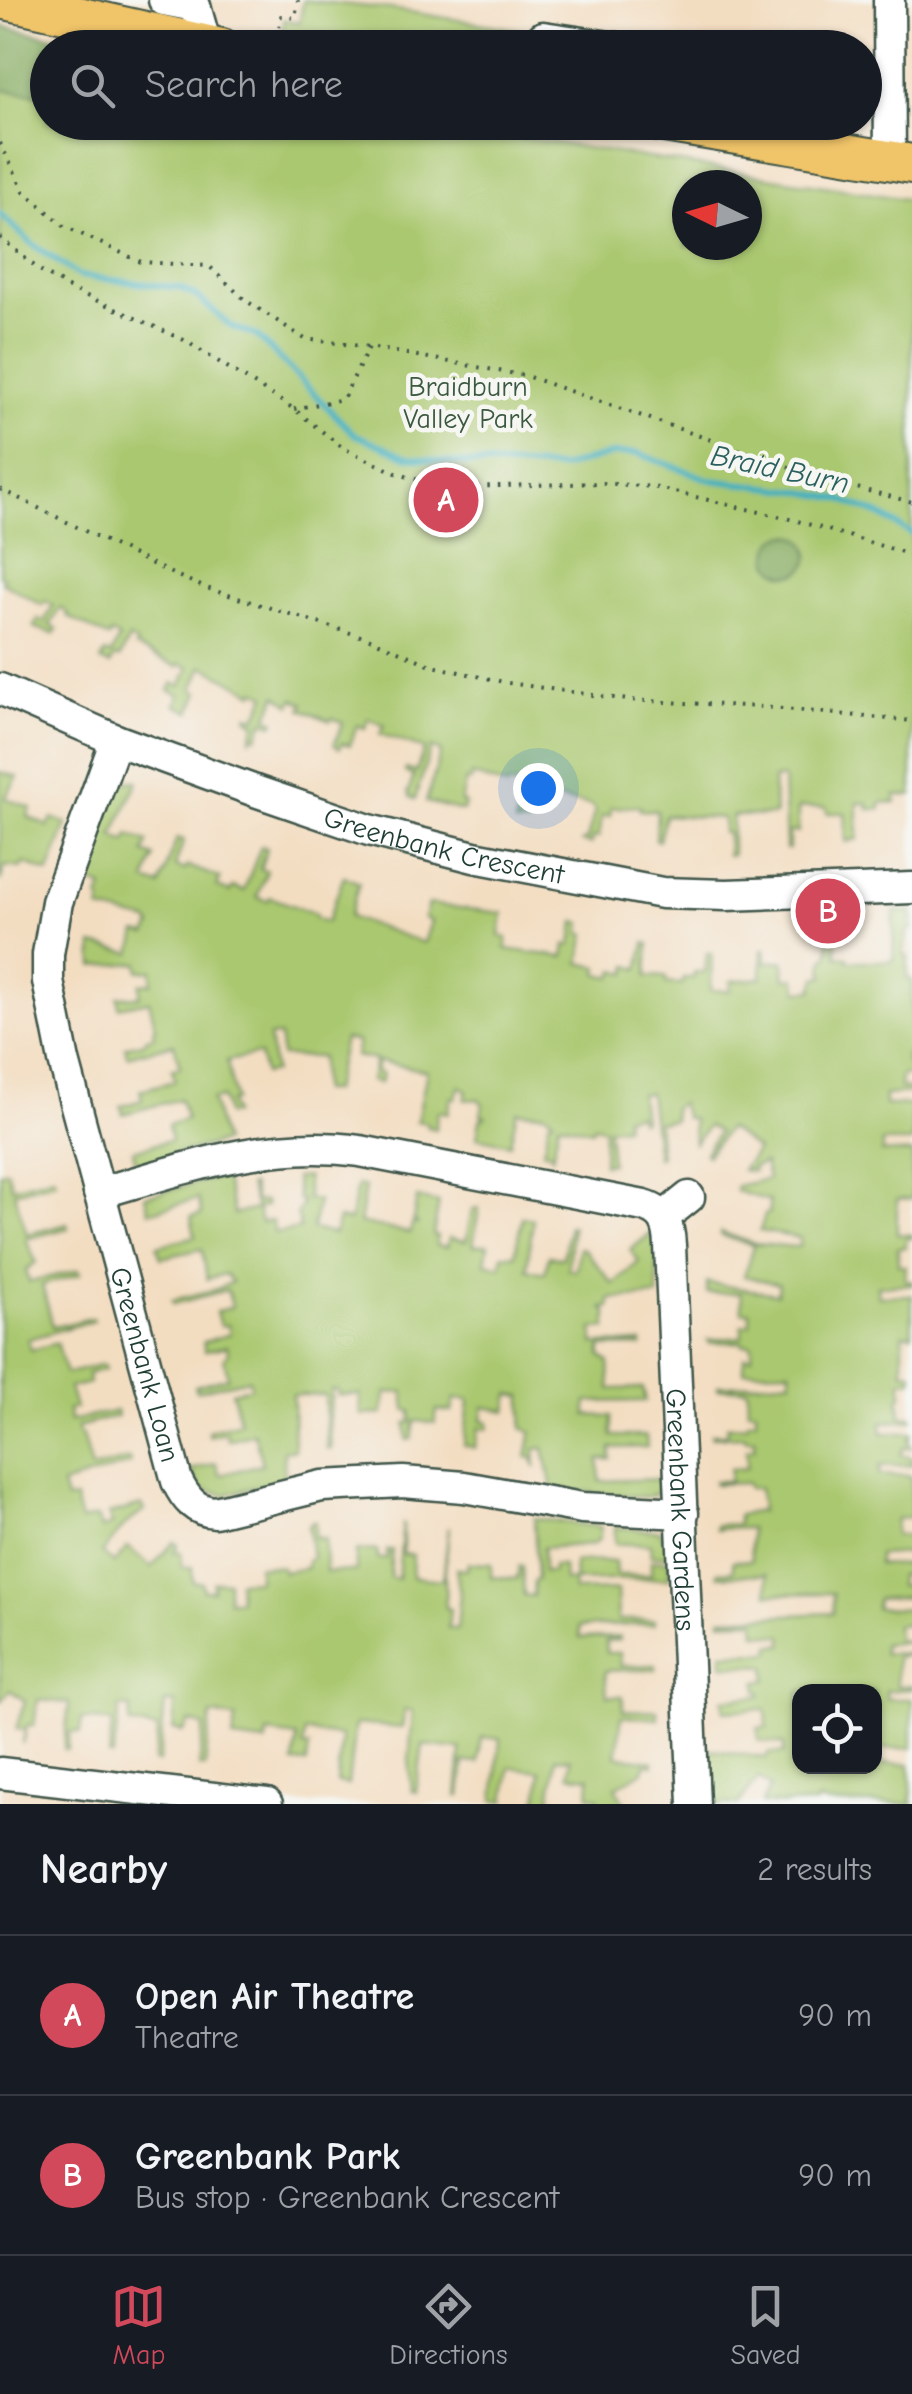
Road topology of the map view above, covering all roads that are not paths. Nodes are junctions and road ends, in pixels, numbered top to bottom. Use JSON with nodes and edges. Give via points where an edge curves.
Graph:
{"nodes":[{"id":1,"x":5,"y":0,"type":"edge"},
{"id":2,"x":164,"y":0,"type":"edge"},
{"id":3,"x":889,"y":0,"type":"edge"},
{"id":4,"x":141,"y":30,"type":"edge"},
{"id":5,"x":206,"y":30,"type":"edge"},
{"id":6,"x":882,"y":59,"type":"edge"},
{"id":7,"x":882,"y":114,"type":"edge"},
{"id":8,"x":767,"y":140,"type":"edge"},
{"id":9,"x":901,"y":162,"type":"edge"},
{"id":10,"x":0,"y":688,"type":"edge"},
{"id":11,"x":116,"y":740,"type":"junction"},
{"id":12,"x":912,"y":888,"type":"edge"},
{"id":13,"x":99,"y":1193,"type":"junction"},
{"id":14,"x":689,"y":1197,"type":"dead end"},
{"id":15,"x":664,"y":1217,"type":"junction"},
{"id":16,"x":682,"y":1512,"type":"junction"},
{"id":17,"x":0,"y":1773,"type":"edge"},
{"id":18,"x":267,"y":1804,"type":"edge"},
{"id":19,"x":694,"y":1804,"type":"edge"}],
"edges":[{"from":1,"to":4,"type":"main road"},
{"from":2,"to":5,"type":"street","via":[[195,6]]},
{"from":3,"to":6,"type":"street"},
{"from":7,"to":9,"type":"street"},
{"from":8,"to":9,"type":"main road"},
{"from":10,"to":11,"type":"street","name":"Greenbank Crescent"},
{"from":11,"to":12,"type":"street","name":"Greenbank Crescent","via":[[369,830],[620,888],[726,896]]},
{"from":11,"to":13,"type":"street","name":"Greenbank Loan","via":[[56,902],[48,954],[57,1034]]},
{"from":13,"to":15,"type":"street","via":[[247,1152],[322,1146],[644,1206]]},
{"from":13,"to":16,"type":"street","name":"Greenbank Loan","via":[[177,1482],[201,1510],[227,1510],[322,1486],[403,1482],[582,1508]]},
{"from":14,"to":15,"type":"street"},
{"from":15,"to":16,"type":"street","name":"Greenbank Gardens"},
{"from":16,"to":19,"type":"street","name":"Greenbank Gardens"},
{"from":17,"to":18,"type":"street"}]}
